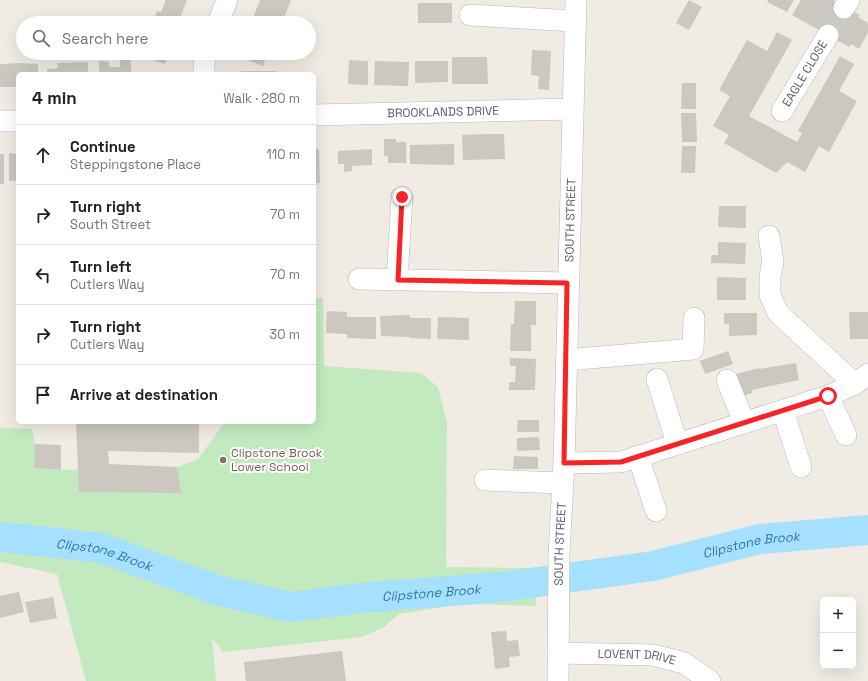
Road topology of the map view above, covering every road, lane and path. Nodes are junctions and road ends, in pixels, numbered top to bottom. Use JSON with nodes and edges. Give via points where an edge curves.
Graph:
{"nodes":[{"id":1,"x":227,"y":0,"type":"edge"},
{"id":2,"x":576,"y":0,"type":"edge"},
{"id":3,"x":470,"y":15,"type":"dead end"},
{"id":4,"x":221,"y":16,"type":"edge"},
{"id":5,"x":575,"y":21,"type":"junction"},
{"id":6,"x":828,"y":35,"type":"tunnel mouth"},
{"id":7,"x":205,"y":60,"type":"edge"},
{"id":8,"x":204,"y":72,"type":"edge"},
{"id":9,"x":572,"y":110,"type":"junction"},
{"id":10,"x":782,"y":111,"type":"dead end"},
{"id":11,"x":316,"y":115,"type":"edge"},
{"id":12,"x":0,"y":121,"type":"edge"},
{"id":13,"x":16,"y":121,"type":"edge"},
{"id":14,"x":402,"y":197,"type":"dead end"},
{"id":15,"x":769,"y":236,"type":"dead end"},
{"id":16,"x":359,"y":279,"type":"dead end"},
{"id":17,"x":398,"y":280,"type":"junction"},
{"id":18,"x":567,"y":283,"type":"junction"},
{"id":19,"x":694,"y":318,"type":"dead end"},
{"id":20,"x":566,"y":360,"type":"junction"},
{"id":21,"x":657,"y":379,"type":"dead end"},
{"id":22,"x":861,"y":379,"type":"edge"},
{"id":23,"x":727,"y":380,"type":"dead end"},
{"id":24,"x":828,"y":396,"type":"junction"},
{"id":25,"x":783,"y":411,"type":"junction"},
{"id":26,"x":744,"y":422,"type":"junction"},
{"id":27,"x":846,"y":434,"type":"dead end"},
{"id":28,"x":677,"y":443,"type":"junction"},
{"id":29,"x":638,"y":456,"type":"junction"},
{"id":30,"x":564,"y":463,"type":"junction"},
{"id":31,"x":801,"y":467,"type":"dead end"},
{"id":32,"x":485,"y":480,"type":"dead end"},
{"id":33,"x":562,"y":483,"type":"junction"},
{"id":34,"x":656,"y":511,"type":"dead end"},
{"id":35,"x":558,"y":654,"type":"junction"},
{"id":36,"x":558,"y":681,"type":"edge"},
{"id":37,"x":710,"y":681,"type":"edge"}],
"edges":[{"from":1,"to":4,"type":"street"},
{"from":2,"to":5,"type":"street","name":"SOUTH STREET"},
{"from":3,"to":5,"type":"street"},
{"from":5,"to":9,"type":"street","name":"SOUTH STREET"},
{"from":6,"to":10,"type":"street","name":"EAGLE CLOSE"},
{"from":7,"to":8,"type":"street"},
{"from":9,"to":11,"type":"street","name":"BROOKLANDS DRIVE"},
{"from":9,"to":18,"type":"street","name":"SOUTH STREET"},
{"from":12,"to":13,"type":"street"},
{"from":14,"to":17,"type":"street"},
{"from":15,"to":22,"type":"street","via":[[773,261],[770,295],[778,313]]},
{"from":16,"to":17,"type":"street"},
{"from":17,"to":18,"type":"street"},
{"from":18,"to":20,"type":"street","name":"SOUTH STREET"},
{"from":19,"to":20,"type":"street","via":[[693,349]]},
{"from":20,"to":30,"type":"street","name":"SOUTH STREET"},
{"from":21,"to":28,"type":"street"},
{"from":22,"to":24,"type":"street"},
{"from":23,"to":26,"type":"street"},
{"from":24,"to":25,"type":"street"},
{"from":24,"to":27,"type":"street"},
{"from":25,"to":26,"type":"street"},
{"from":25,"to":31,"type":"street"},
{"from":26,"to":28,"type":"street"},
{"from":28,"to":29,"type":"street"},
{"from":29,"to":30,"type":"street","via":[[621,462]]},
{"from":29,"to":34,"type":"street"},
{"from":30,"to":33,"type":"street","name":"SOUTH STREET"},
{"from":32,"to":33,"type":"street"},
{"from":33,"to":35,"type":"street","name":"SOUTH STREET"},
{"from":35,"to":36,"type":"street","name":"SOUTH STREET"},
{"from":35,"to":37,"type":"street","name":"LOVENT DRIVE","via":[[653,655],[684,663]]}]}
